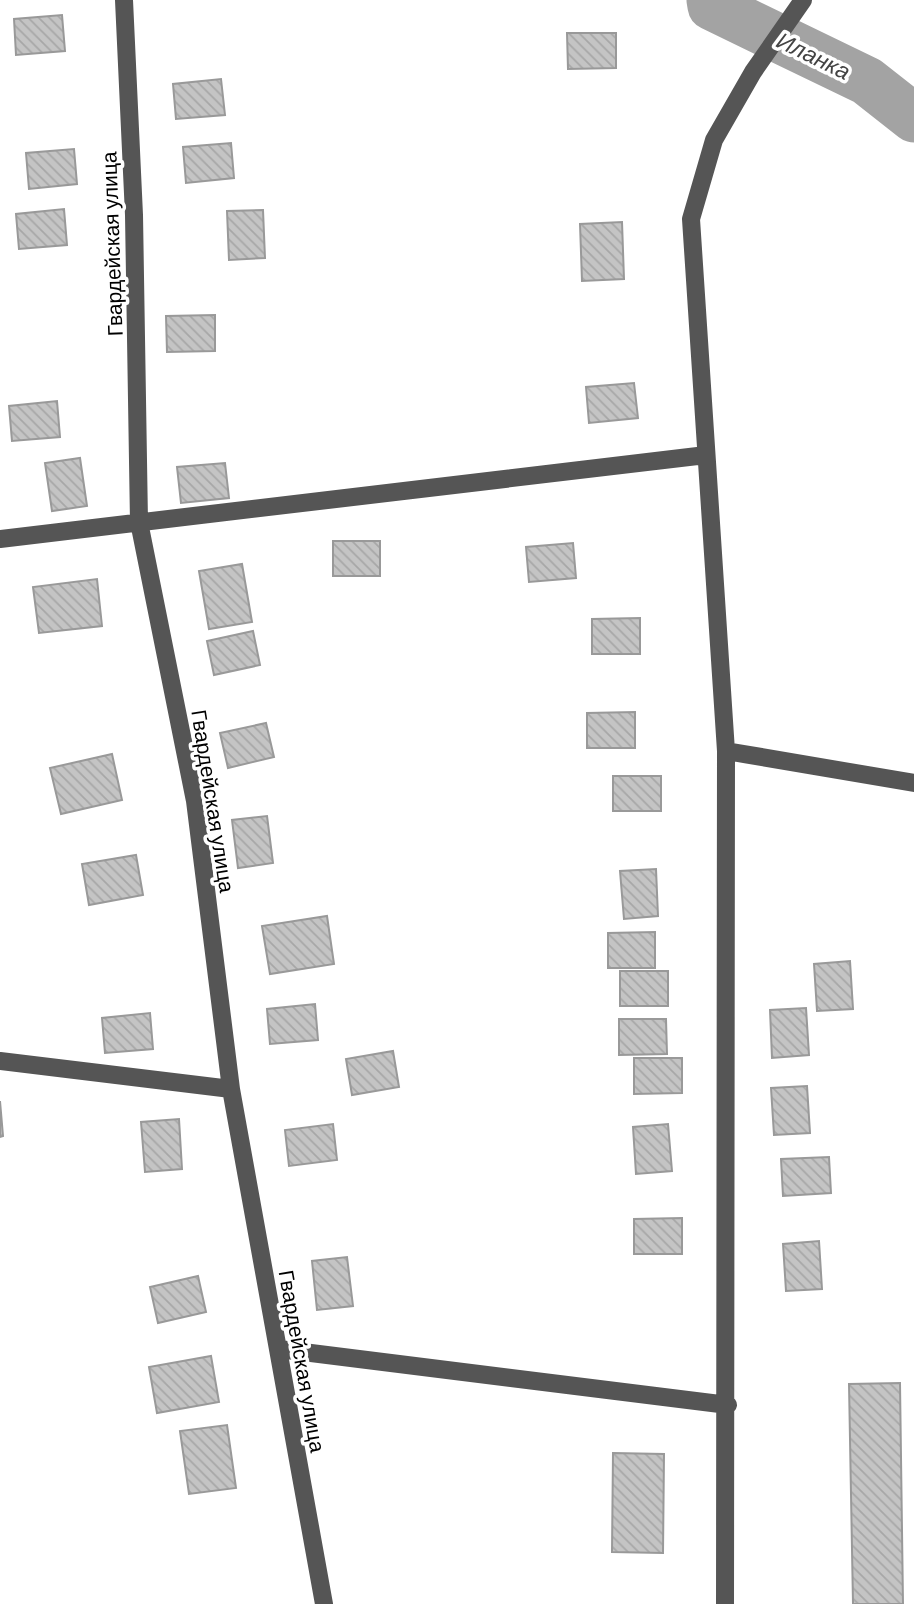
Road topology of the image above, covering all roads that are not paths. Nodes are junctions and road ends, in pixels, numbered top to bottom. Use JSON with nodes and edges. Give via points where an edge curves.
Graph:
{"nodes":[{"id":1,"x":124,"y":0,"type":"edge"},
{"id":2,"x":803,"y":0,"type":"edge"},
{"id":3,"x":706,"y":455,"type":"junction"},
{"id":4,"x":139,"y":522,"type":"junction"},
{"id":5,"x":0,"y":539,"type":"edge"},
{"id":6,"x":726,"y":751,"type":"junction"},
{"id":7,"x":914,"y":783,"type":"edge"},
{"id":8,"x":0,"y":1060,"type":"edge"},
{"id":9,"x":231,"y":1089,"type":"junction"},
{"id":10,"x":279,"y":1349,"type":"junction"},
{"id":11,"x":728,"y":1405,"type":"junction"},
{"id":12,"x":324,"y":1604,"type":"edge"},
{"id":13,"x":725,"y":1604,"type":"edge"}],
"edges":[{"from":1,"to":4,"type":"street","name":"Гвардейская улица","via":[[134,215]]},
{"from":2,"to":3,"type":"street","via":[[753,72],[714,140],[691,219]]},
{"from":3,"to":4,"type":"street"},
{"from":3,"to":6,"type":"street"},
{"from":4,"to":5,"type":"street"},
{"from":4,"to":9,"type":"street","name":"Гвардейская улица","via":[[195,801]]},
{"from":6,"to":7,"type":"street"},
{"from":6,"to":11,"type":"street"},
{"from":8,"to":9,"type":"street"},
{"from":9,"to":10,"type":"street","name":"Гвардейская улица"},
{"from":10,"to":11,"type":"street"},
{"from":10,"to":12,"type":"street","name":"Гвардейская улица"},
{"from":11,"to":13,"type":"street"}]}
